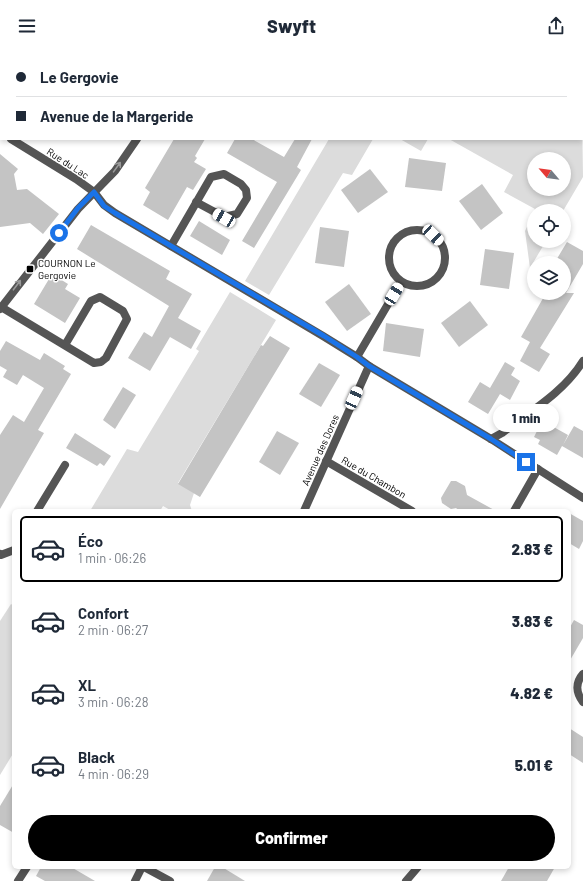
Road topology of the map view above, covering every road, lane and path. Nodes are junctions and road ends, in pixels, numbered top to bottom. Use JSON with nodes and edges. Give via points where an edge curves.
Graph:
{"nodes":[{"id":1,"x":13,"y":140,"type":"edge"},
{"id":2,"x":135,"y":140,"type":"edge"},
{"id":3,"x":94,"y":192,"type":"junction"},
{"id":4,"x":196,"y":202,"type":"junction"},
{"id":5,"x":171,"y":246,"type":"junction"},
{"id":6,"x":401,"y":282,"type":"junction"},
{"id":7,"x":1,"y":308,"type":"edge"},
{"id":8,"x":65,"y":345,"type":"junction"},
{"id":9,"x":357,"y":357,"type":"junction"},
{"id":10,"x":583,"y":361,"type":"edge"},
{"id":11,"x":369,"y":366,"type":"junction"},
{"id":12,"x":491,"y":439,"type":"junction"},
{"id":13,"x":326,"y":461,"type":"junction"},
{"id":14,"x":64,"y":465,"type":"dead end"},
{"id":15,"x":538,"y":469,"type":"junction"},
{"id":16,"x":583,"y":498,"type":"edge"},
{"id":17,"x":38,"y":509,"type":"edge"},
{"id":18,"x":305,"y":509,"type":"edge"},
{"id":19,"x":409,"y":509,"type":"edge"},
{"id":20,"x":515,"y":509,"type":"edge"},
{"id":21,"x":12,"y":551,"type":"edge"},
{"id":22,"x":0,"y":554,"type":"edge"},
{"id":23,"x":583,"y":674,"type":"edge"},
{"id":24,"x":583,"y":702,"type":"edge"},
{"id":25,"x":26,"y":869,"type":"edge"},
{"id":26,"x":142,"y":869,"type":"edge"},
{"id":27,"x":147,"y":869,"type":"edge"},
{"id":28,"x":416,"y":869,"type":"edge"},
{"id":29,"x":18,"y":881,"type":"edge"},
{"id":30,"x":135,"y":881,"type":"edge"},
{"id":31,"x":170,"y":881,"type":"edge"},
{"id":32,"x":406,"y":881,"type":"edge"}],
"edges":[{"from":1,"to":3,"type":"street","name":"Rue du Lac"},
{"from":3,"to":2,"type":"street","one_way":true,"via":[[115,171]]},
{"from":3,"to":5,"type":"street","via":[[104,206]]},
{"from":7,"to":3,"type":"street","one_way":true,"via":[[78,208]]},
{"from":4,"to":4,"type":"street","via":[[224,218],[237,214],[247,198],[246,190],[224,174],[211,176]]},
{"from":4,"to":5,"type":"street"},
{"from":5,"to":9,"type":"street"},
{"from":6,"to":6,"type":"street","via":[[410,286],[420,286],[430,284],[438,278],[443,270],[444,250],[433,235],[415,230],[403,234],[393,243],[390,251],[390,269]]},
{"from":6,"to":9,"type":"street"},
{"from":7,"to":8,"type":"street"},
{"from":8,"to":8,"type":"street","via":[[94,363],[101,362],[106,358],[127,319],[123,311],[100,297],[91,301]]},
{"from":9,"to":11,"type":"street"},
{"from":10,"to":12,"type":"street","via":[[562,388]]},
{"from":11,"to":12,"type":"street"},
{"from":11,"to":13,"type":"street","name":"Avenue des Dores"},
{"from":12,"to":15,"type":"street"},
{"from":13,"to":18,"type":"street","name":"Avenue des Dores"},
{"from":13,"to":19,"type":"street","name":"Rue du Chambon"},
{"from":14,"to":17,"type":"street"},
{"from":15,"to":16,"type":"street"},
{"from":15,"to":20,"type":"street"},
{"from":21,"to":22,"type":"street"},
{"from":23,"to":24,"type":"street","via":[[577,690]]},
{"from":25,"to":29,"type":"street"},
{"from":26,"to":30,"type":"street"},
{"from":27,"to":31,"type":"street"},
{"from":28,"to":32,"type":"street"}]}
